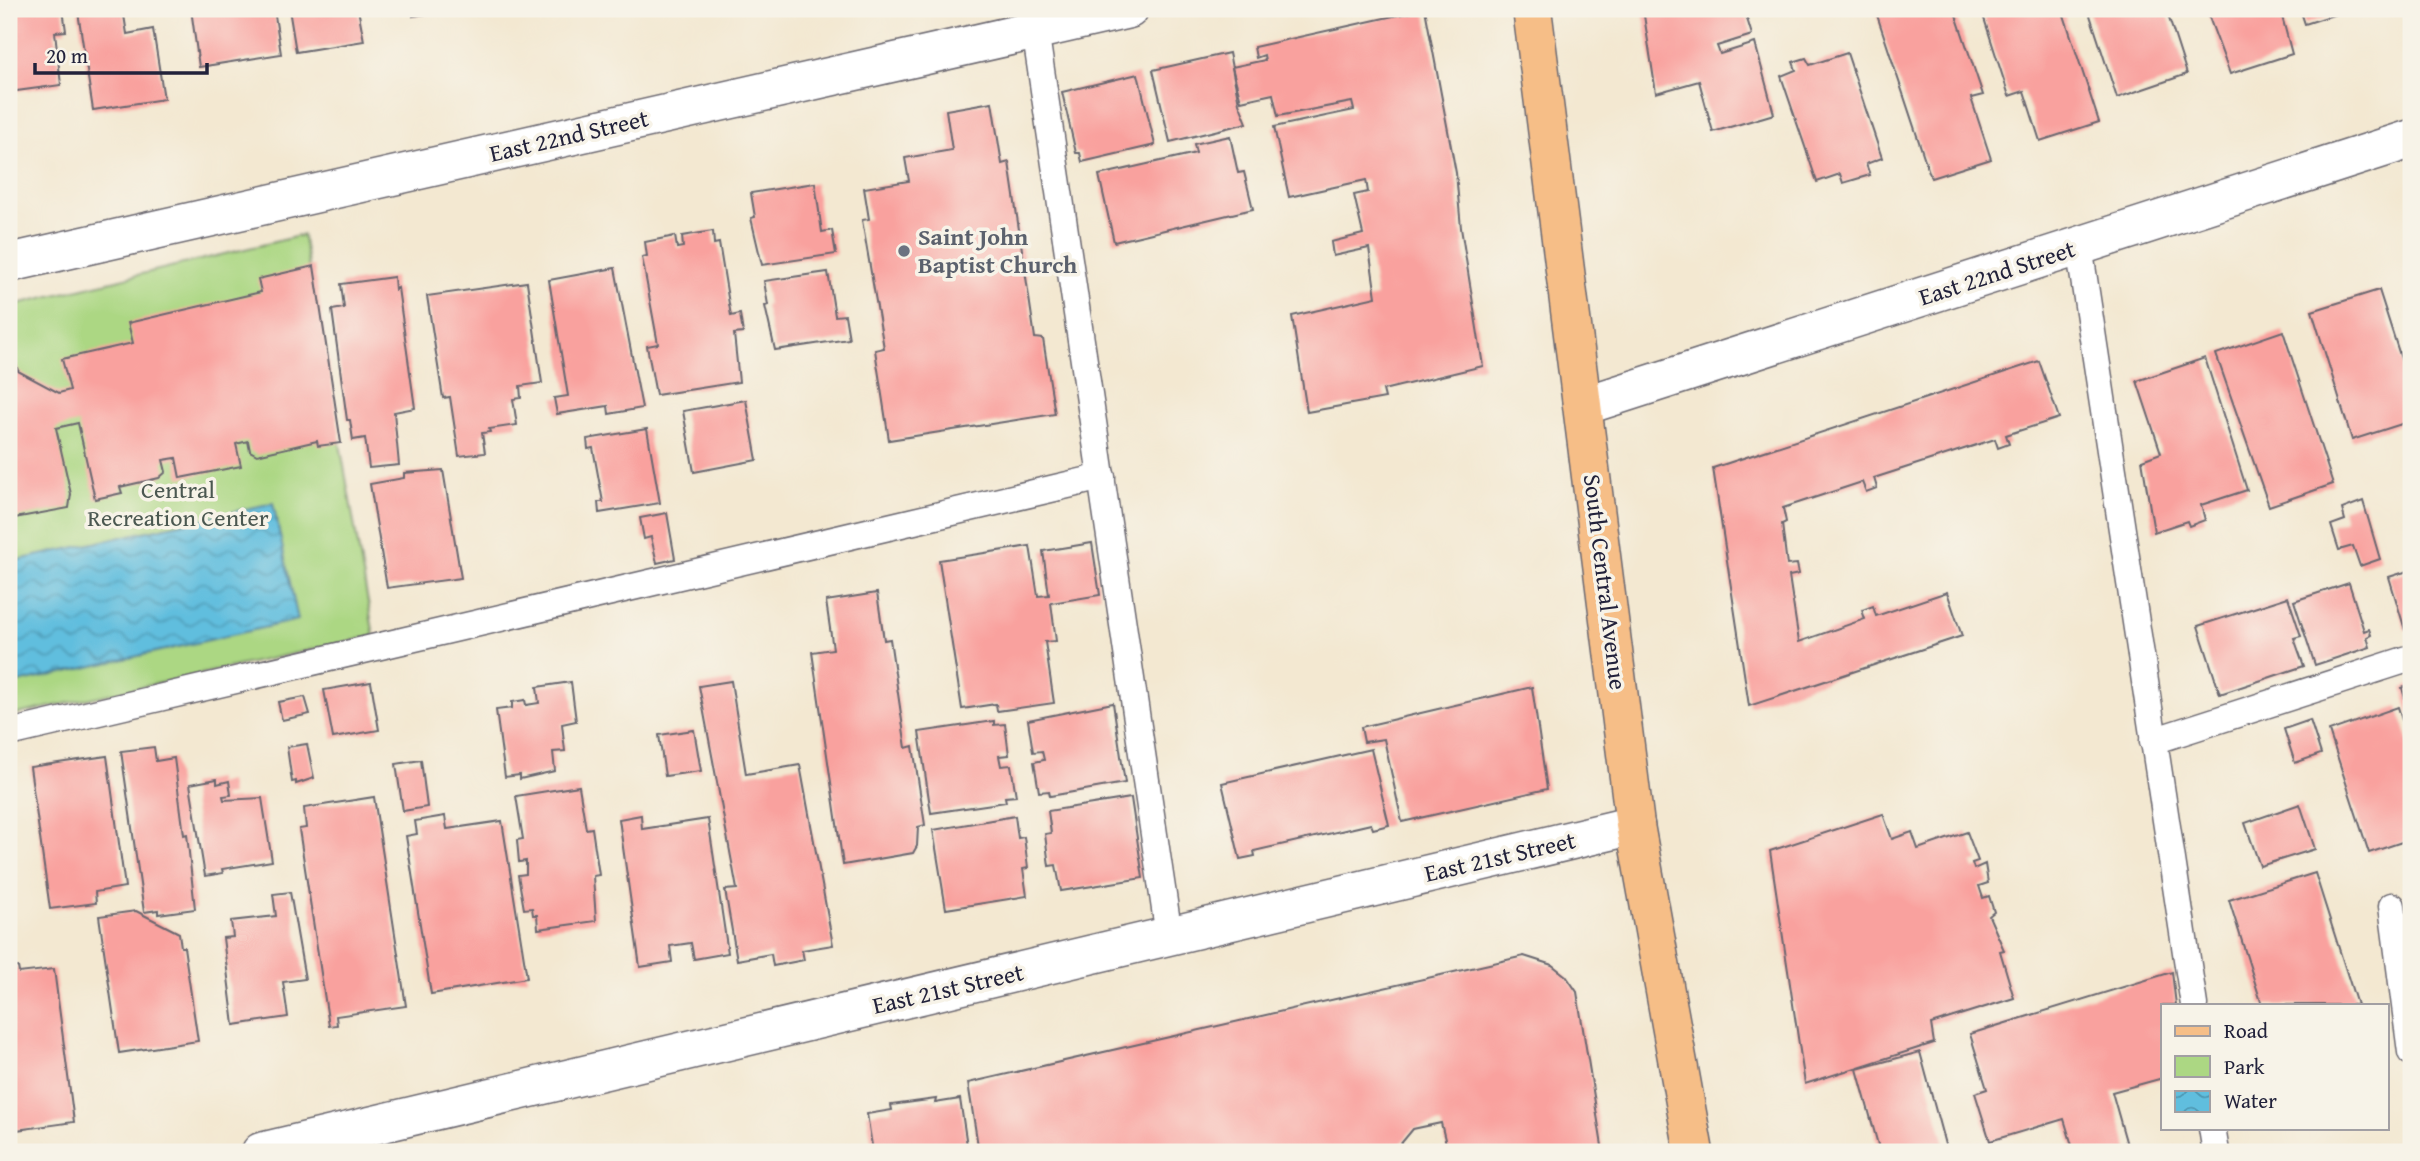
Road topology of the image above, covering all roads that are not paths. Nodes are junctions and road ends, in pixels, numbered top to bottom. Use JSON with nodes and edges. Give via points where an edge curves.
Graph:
{"nodes":[{"id":1,"x":1129,"y":9,"type":"edge"},
{"id":2,"x":1532,"y":9,"type":"edge"},
{"id":3,"x":1034,"y":19,"type":"edge"},
{"id":4,"x":2411,"y":139,"type":"edge"},
{"id":5,"x":2079,"y":246,"type":"junction"},
{"id":6,"x":9,"y":263,"type":"edge"},
{"id":7,"x":1583,"y":406,"type":"junction"},
{"id":8,"x":1102,"y":477,"type":"junction"},
{"id":9,"x":2411,"y":658,"type":"edge"},
{"id":10,"x":9,"y":733,"type":"edge"},
{"id":11,"x":2153,"y":741,"type":"junction"},
{"id":12,"x":1635,"y":825,"type":"junction"},
{"id":13,"x":2392,"y":906,"type":"dead end"},
{"id":14,"x":1169,"y":936,"type":"junction"},
{"id":15,"x":2194,"y":1004,"type":"edge"},
{"id":16,"x":2411,"y":1052,"type":"edge"},
{"id":17,"x":2212,"y":1130,"type":"edge"},
{"id":18,"x":261,"y":1152,"type":"edge"},
{"id":19,"x":1694,"y":1152,"type":"edge"},
{"id":20,"x":2216,"y":1152,"type":"edge"}],
"edges":[{"from":1,"to":3,"type":"street","name":"East 22nd Street"},
{"from":2,"to":7,"type":"main road","name":"South Central Avenue"},
{"from":3,"to":6,"type":"street","name":"East 22nd Street"},
{"from":3,"to":8,"type":"lane"},
{"from":4,"to":5,"type":"street","name":"East 22nd Street"},
{"from":5,"to":7,"type":"street","name":"East 22nd Street"},
{"from":5,"to":11,"type":"lane"},
{"from":7,"to":12,"type":"main road","name":"South Central Avenue"},
{"from":8,"to":10,"type":"lane"},
{"from":8,"to":14,"type":"lane"},
{"from":9,"to":11,"type":"lane"},
{"from":11,"to":15,"type":"lane"},
{"from":12,"to":14,"type":"street","name":"East 21st Street"},
{"from":12,"to":19,"type":"main road","name":"South Central Avenue"},
{"from":13,"to":16,"type":"lane"},
{"from":14,"to":18,"type":"street","name":"East 21st Street"},
{"from":17,"to":20,"type":"lane"}]}
